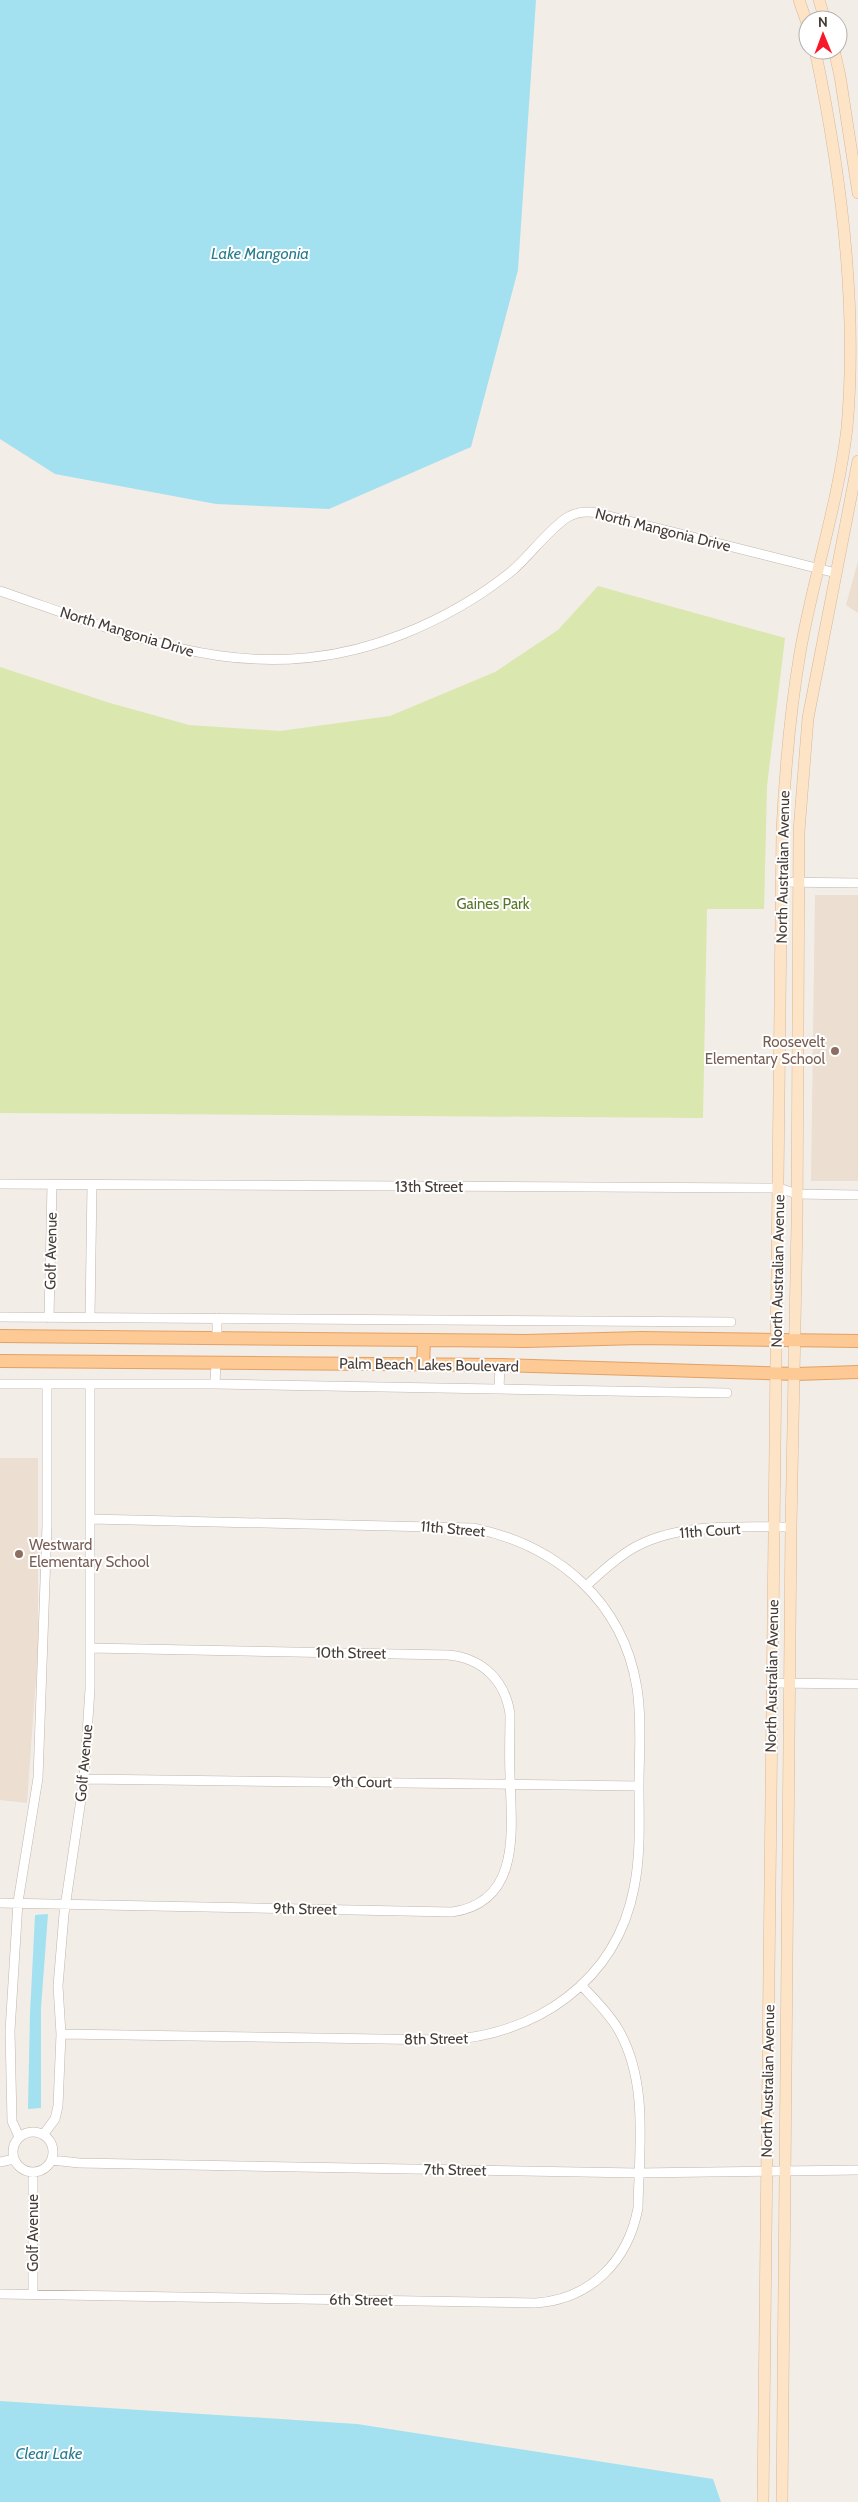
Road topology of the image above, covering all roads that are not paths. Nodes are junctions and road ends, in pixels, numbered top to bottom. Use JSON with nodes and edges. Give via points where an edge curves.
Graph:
{"nodes":[{"id":1,"x":817,"y":60,"type":"edge"},
{"id":2,"x":836,"y":60,"type":"edge"},
{"id":3,"x":858,"y":193,"type":"edge"},
{"id":4,"x":858,"y":461,"type":"edge"},
{"id":5,"x":818,"y":568,"type":"junction"},
{"id":6,"x":836,"y":573,"type":"junction"},
{"id":7,"x":0,"y":591,"type":"edge"},
{"id":8,"x":781,"y":882,"type":"junction"},
{"id":9,"x":797,"y":882,"type":"junction"},
{"id":10,"x":858,"y":883,"type":"edge"},
{"id":11,"x":0,"y":1184,"type":"edge"},
{"id":12,"x":52,"y":1185,"type":"junction"},
{"id":13,"x":92,"y":1185,"type":"junction"},
{"id":14,"x":779,"y":1188,"type":"junction"},
{"id":15,"x":797,"y":1194,"type":"junction"},
{"id":16,"x":858,"y":1195,"type":"edge"},
{"id":17,"x":0,"y":1317,"type":"edge"},
{"id":18,"x":90,"y":1317,"type":"junction"},
{"id":19,"x":49,"y":1318,"type":"junction"},
{"id":20,"x":217,"y":1318,"type":"junction"},
{"id":21,"x":640,"y":1321,"type":"junction"},
{"id":22,"x":731,"y":1322,"type":"dead end"},
{"id":23,"x":0,"y":1336,"type":"edge"},
{"id":24,"x":642,"y":1338,"type":"junction"},
{"id":25,"x":217,"y":1339,"type":"junction"},
{"id":26,"x":778,"y":1339,"type":"junction"},
{"id":27,"x":424,"y":1340,"type":"junction"},
{"id":28,"x":796,"y":1340,"type":"junction"},
{"id":29,"x":858,"y":1341,"type":"edge"},
{"id":30,"x":0,"y":1361,"type":"edge"},
{"id":31,"x":216,"y":1364,"type":"junction"},
{"id":32,"x":424,"y":1365,"type":"junction"},
{"id":33,"x":500,"y":1365,"type":"junction"},
{"id":34,"x":858,"y":1372,"type":"edge"},
{"id":35,"x":777,"y":1373,"type":"junction"},
{"id":36,"x":796,"y":1374,"type":"junction"},
{"id":37,"x":0,"y":1384,"type":"edge"},
{"id":38,"x":216,"y":1384,"type":"junction"},
{"id":39,"x":46,"y":1385,"type":"junction"},
{"id":40,"x":90,"y":1385,"type":"junction"},
{"id":41,"x":499,"y":1389,"type":"junction"},
{"id":42,"x":727,"y":1394,"type":"dead end"},
{"id":43,"x":91,"y":1519,"type":"junction"},
{"id":44,"x":773,"y":1527,"type":"junction"},
{"id":45,"x":791,"y":1527,"type":"junction"},
{"id":46,"x":586,"y":1586,"type":"junction"},
{"id":47,"x":90,"y":1648,"type":"junction"},
{"id":48,"x":772,"y":1683,"type":"junction"},
{"id":49,"x":790,"y":1683,"type":"junction"},
{"id":50,"x":858,"y":1684,"type":"edge"},
{"id":51,"x":84,"y":1779,"type":"junction"},
{"id":52,"x":511,"y":1784,"type":"junction"},
{"id":53,"x":639,"y":1786,"type":"junction"},
{"id":54,"x":18,"y":1902,"type":"junction"},
{"id":55,"x":0,"y":1903,"type":"edge"},
{"id":56,"x":65,"y":1904,"type":"junction"},
{"id":57,"x":581,"y":1985,"type":"junction"},
{"id":58,"x":0,"y":2031,"type":"edge"},
{"id":59,"x":10,"y":2031,"type":"junction"},
{"id":60,"x":61,"y":2034,"type":"junction"},
{"id":61,"x":43,"y":2135,"type":"junction"},
{"id":62,"x":19,"y":2137,"type":"junction"},
{"id":63,"x":14,"y":2159,"type":"junction"},
{"id":64,"x":52,"y":2160,"type":"junction"},
{"id":65,"x":0,"y":2162,"type":"edge"},
{"id":66,"x":767,"y":2170,"type":"junction"},
{"id":67,"x":784,"y":2170,"type":"junction"},
{"id":68,"x":858,"y":2170,"type":"edge"},
{"id":69,"x":33,"y":2172,"type":"junction"},
{"id":70,"x":638,"y":2173,"type":"junction"},
{"id":71,"x":0,"y":2294,"type":"edge"},
{"id":72,"x":33,"y":2294,"type":"junction"},
{"id":73,"x":763,"y":2502,"type":"edge"},
{"id":74,"x":782,"y":2502,"type":"edge"}],
"edges":[{"from":1,"to":5,"type":"main road","name":"North Australian Avenue","via":[[846,237],[852,332],[848,428]]},
{"from":2,"to":3,"type":"main road"},
{"from":4,"to":6,"type":"main road","name":"North Australian Avenue"},
{"from":5,"to":6,"type":"street","name":"North Mangonia Drive"},
{"from":5,"to":7,"type":"street","name":"North Mangonia Drive","via":[[583,512],[563,520],[536,549],[489,588],[430,623],[350,650],[290,659],[228,658],[168,647]]},
{"from":5,"to":8,"type":"main road","name":"North Australian Avenue","via":[[790,716]]},
{"from":6,"to":9,"type":"main road","name":"North Australian Avenue","via":[[808,718],[802,770]]},
{"from":8,"to":9,"type":"street"},
{"from":8,"to":14,"type":"main road","name":"North Australian Avenue"},
{"from":9,"to":10,"type":"street"},
{"from":9,"to":15,"type":"main road","name":"North Australian Avenue"},
{"from":11,"to":12,"type":"street","name":"13th Street"},
{"from":12,"to":13,"type":"street","name":"13th Street"},
{"from":12,"to":19,"type":"street","name":"Golf Avenue"},
{"from":13,"to":14,"type":"street","name":"13th Street"},
{"from":13,"to":18,"type":"street"},
{"from":14,"to":15,"type":"street","name":"13th Street"},
{"from":14,"to":26,"type":"main road","name":"North Australian Avenue"},
{"from":15,"to":16,"type":"street","name":"13th Street"},
{"from":15,"to":28,"type":"main road","name":"North Australian Avenue"},
{"from":17,"to":19,"type":"street"},
{"from":18,"to":19,"type":"street"},
{"from":18,"to":20,"type":"street"},
{"from":20,"to":21,"type":"street"},
{"from":20,"to":25,"type":"street"},
{"from":21,"to":22,"type":"street"},
{"from":21,"to":24,"type":"street"},
{"from":23,"to":25,"type":"main road","name":"Palm Beach Lakes Boulevard"},
{"from":24,"to":26,"type":"main road","name":"Palm Beach Lakes Boulevard"},
{"from":24,"to":27,"type":"main road","name":"Palm Beach Lakes Boulevard"},
{"from":25,"to":27,"type":"main road","name":"Palm Beach Lakes Boulevard"},
{"from":26,"to":28,"type":"main road","name":"Palm Beach Lakes Boulevard"},
{"from":26,"to":35,"type":"main road","name":"North Australian Avenue"},
{"from":27,"to":32,"type":"main road"},
{"from":28,"to":29,"type":"main road","name":"Palm Beach Lakes Boulevard"},
{"from":28,"to":36,"type":"main road","name":"North Australian Avenue"},
{"from":30,"to":31,"type":"main road","name":"Palm Beach Lakes Boulevard"},
{"from":31,"to":32,"type":"main road","name":"Palm Beach Lakes Boulevard"},
{"from":31,"to":38,"type":"street"},
{"from":32,"to":33,"type":"main road","name":"Palm Beach Lakes Boulevard"},
{"from":33,"to":35,"type":"main road","name":"Palm Beach Lakes Boulevard"},
{"from":33,"to":41,"type":"street"},
{"from":34,"to":36,"type":"main road","name":"Palm Beach Lakes Boulevard"},
{"from":35,"to":36,"type":"main road","name":"Palm Beach Lakes Boulevard"},
{"from":35,"to":44,"type":"main road","name":"North Australian Avenue"},
{"from":36,"to":45,"type":"main road","name":"North Australian Avenue"},
{"from":37,"to":39,"type":"street"},
{"from":38,"to":40,"type":"street"},
{"from":38,"to":41,"type":"street"},
{"from":39,"to":40,"type":"street"},
{"from":39,"to":54,"type":"street","via":[[47,1525],[38,1778]]},
{"from":40,"to":43,"type":"street","name":"Golf Avenue"},
{"from":41,"to":42,"type":"street"},
{"from":43,"to":46,"type":"street","name":"11th Street","via":[[473,1528],[520,1541],[542,1552]]},
{"from":43,"to":47,"type":"street","name":"Golf Avenue"},
{"from":44,"to":45,"type":"street","name":"11th Court"},
{"from":44,"to":46,"type":"street","name":"11th Court","via":[[704,1529],[666,1535],[631,1549]]},
{"from":44,"to":48,"type":"main road","name":"North Australian Avenue"},
{"from":45,"to":49,"type":"main road","name":"North Australian Avenue"},
{"from":46,"to":53,"type":"street","name":"11th Street","via":[[620,1635],[634,1673],[640,1713]]},
{"from":47,"to":51,"type":"street","name":"Golf Avenue"},
{"from":47,"to":52,"type":"street","name":"10th Street","via":[[464,1657],[490,1672],[507,1698]]},
{"from":48,"to":49,"type":"street"},
{"from":48,"to":66,"type":"main road","name":"North Australian Avenue"},
{"from":49,"to":50,"type":"street"},
{"from":49,"to":67,"type":"main road","name":"North Australian Avenue"},
{"from":51,"to":52,"type":"street","name":"9th Court"},
{"from":51,"to":56,"type":"street","name":"Golf Avenue"},
{"from":52,"to":53,"type":"street","name":"9th Court"},
{"from":52,"to":56,"type":"street","name":"9th Street","via":[[510,1848],[506,1872],[487,1897],[459,1911]]},
{"from":53,"to":57,"type":"street","name":"8th Street","via":[[638,1865],[627,1913],[605,1956]]},
{"from":54,"to":55,"type":"street","name":"9th Street"},
{"from":54,"to":56,"type":"street","name":"9th Street"},
{"from":54,"to":59,"type":"street"},
{"from":56,"to":60,"type":"street","name":"Golf Avenue","via":[[58,1986]]},
{"from":57,"to":60,"type":"street","name":"8th Street","via":[[552,2009],[530,2021],[500,2033],[468,2039]]},
{"from":57,"to":70,"type":"street","name":"6th Street","via":[[617,2028],[632,2060],[639,2097]]},
{"from":58,"to":59,"type":"street"},
{"from":59,"to":62,"type":"street","via":[[12,2121]]},
{"from":60,"to":61,"type":"street","name":"Golf Avenue","via":[[56,2119]]},
{"from":61,"to":62,"type":"street","via":[[31,2132]]},
{"from":61,"to":64,"type":"street","via":[[51,2143]]},
{"from":62,"to":63,"type":"street","via":[[13,2147]]},
{"from":63,"to":65,"type":"street"},
{"from":63,"to":69,"type":"street","via":[[21,2169]]},
{"from":64,"to":69,"type":"street","via":[[44,2169]]},
{"from":64,"to":70,"type":"street","name":"7th Street","via":[[79,2164]]},
{"from":66,"to":67,"type":"street","name":"7th Street"},
{"from":66,"to":70,"type":"street","name":"7th Street"},
{"from":66,"to":73,"type":"main road","name":"North Australian Avenue"},
{"from":67,"to":68,"type":"street","name":"7th Street"},
{"from":67,"to":74,"type":"main road","name":"North Australian Avenue"},
{"from":69,"to":72,"type":"street","name":"Golf Avenue"},
{"from":70,"to":72,"type":"street","name":"6th Street","via":[[635,2224],[622,2253],[613,2266],[589,2287],[560,2300],[536,2303]]},
{"from":71,"to":72,"type":"street","name":"6th Street"}]}
